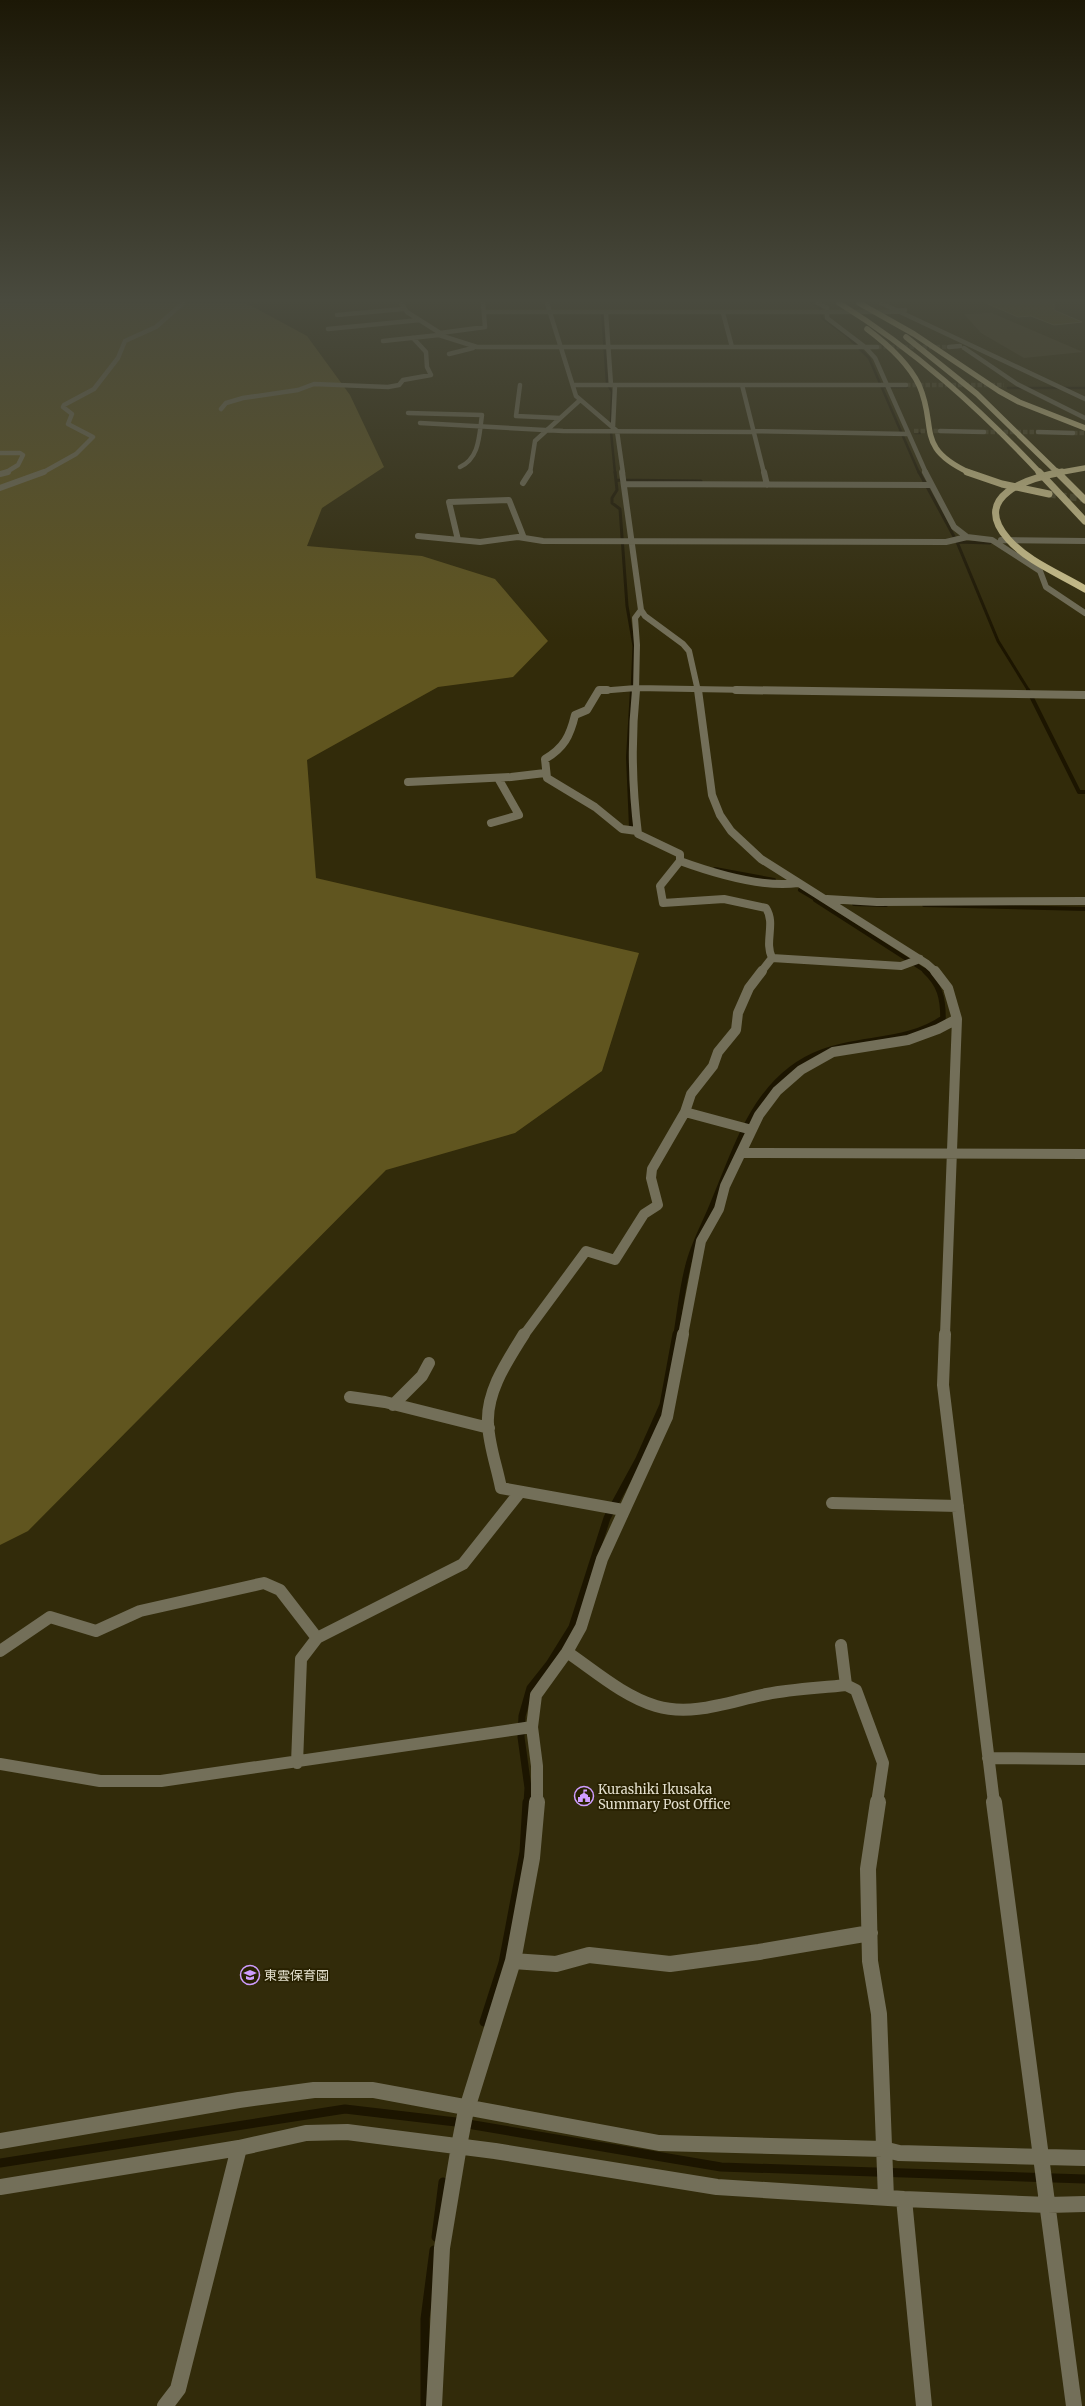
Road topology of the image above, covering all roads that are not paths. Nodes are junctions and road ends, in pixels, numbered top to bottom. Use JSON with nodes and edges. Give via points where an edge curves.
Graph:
{"nodes":[{"id":1,"x":71,"y":415,"type":"edge"},
{"id":2,"x":482,"y":415,"type":"edge"},
{"id":3,"x":516,"y":415,"type":"edge"},
{"id":4,"x":563,"y":415,"type":"edge"},
{"id":5,"x":598,"y":415,"type":"edge"},
{"id":6,"x":612,"y":415,"type":"edge"},
{"id":7,"x":750,"y":415,"type":"edge"},
{"id":8,"x":899,"y":415,"type":"edge"},
{"id":9,"x":926,"y":415,"type":"edge"},
{"id":10,"x":985,"y":415,"type":"edge"},
{"id":11,"x":1001,"y":415,"type":"edge"},
{"id":12,"x":1055,"y":415,"type":"edge"},
{"id":13,"x":560,"y":418,"type":"junction"},
{"id":14,"x":420,"y":423,"type":"dead end"},
{"id":15,"x":480,"y":425,"type":"junction"},
{"id":16,"x":613,"y":427,"type":"junction"},
{"id":17,"x":1085,"y":428,"type":"tunnel mouth"},
{"id":18,"x":545,"y":429,"type":"junction"},
{"id":19,"x":617,"y":431,"type":"junction"},
{"id":20,"x":940,"y":431,"type":"tunnel mouth"},
{"id":21,"x":754,"y":432,"type":"junction"},
{"id":22,"x":907,"y":432,"type":"junction"},
{"id":23,"x":984,"y":432,"type":"tunnel mouth"},
{"id":24,"x":1038,"y":432,"type":"tunnel mouth"},
{"id":25,"x":1073,"y":432,"type":"tunnel mouth"},
{"id":26,"x":0,"y":453,"type":"edge"},
{"id":27,"x":460,"y":467,"type":"dead end"},
{"id":28,"x":1085,"y":468,"type":"edge"},
{"id":29,"x":0,"y":474,"type":"edge"},
{"id":30,"x":624,"y":481,"type":"junction"},
{"id":31,"x":523,"y":483,"type":"dead end"},
{"id":32,"x":766,"y":483,"type":"junction"},
{"id":33,"x":927,"y":485,"type":"junction"},
{"id":34,"x":0,"y":488,"type":"edge"},
{"id":35,"x":1049,"y":494,"type":"tunnel mouth"},
{"id":36,"x":1085,"y":500,"type":"edge"},
{"id":37,"x":1085,"y":521,"type":"edge"},
{"id":38,"x":418,"y":536,"type":"dead end"},
{"id":39,"x":967,"y":536,"type":"junction"},
{"id":40,"x":524,"y":538,"type":"junction"},
{"id":41,"x":458,"y":540,"type":"junction"},
{"id":42,"x":626,"y":540,"type":"junction"},
{"id":43,"x":992,"y":540,"type":"junction"},
{"id":44,"x":1085,"y":541,"type":"edge"},
{"id":45,"x":1085,"y":589,"type":"edge"},
{"id":46,"x":641,"y":610,"type":"junction"},
{"id":47,"x":1085,"y":613,"type":"edge"},
{"id":48,"x":633,"y":688,"type":"junction"},
{"id":49,"x":698,"y":690,"type":"junction"},
{"id":50,"x":1085,"y":695,"type":"edge"},
{"id":51,"x":545,"y":773,"type":"junction"},
{"id":52,"x":498,"y":778,"type":"junction"},
{"id":53,"x":408,"y":782,"type":"dead end"},
{"id":54,"x":491,"y":822,"type":"dead end"},
{"id":55,"x":634,"y":831,"type":"junction"},
{"id":56,"x":680,"y":858,"type":"junction"},
{"id":57,"x":798,"y":883,"type":"junction"},
{"id":58,"x":825,"y":899,"type":"junction"},
{"id":59,"x":1085,"y":901,"type":"edge"},
{"id":60,"x":772,"y":958,"type":"junction"},
{"id":61,"x":916,"y":961,"type":"junction"},
{"id":62,"x":957,"y":1019,"type":"junction"},
{"id":63,"x":685,"y":1112,"type":"junction"},
{"id":64,"x":747,"y":1129,"type":"junction"},
{"id":65,"x":741,"y":1152,"type":"junction"},
{"id":66,"x":952,"y":1153,"type":"junction"},
{"id":67,"x":1085,"y":1154,"type":"edge"},
{"id":68,"x":429,"y":1363,"type":"dead end"},
{"id":69,"x":350,"y":1397,"type":"dead end"},
{"id":70,"x":393,"y":1404,"type":"junction"},
{"id":71,"x":489,"y":1428,"type":"junction"},
{"id":72,"x":520,"y":1492,"type":"junction"},
{"id":73,"x":832,"y":1503,"type":"dead end"},
{"id":74,"x":958,"y":1506,"type":"junction"},
{"id":75,"x":616,"y":1508,"type":"junction"},
{"id":76,"x":317,"y":1638,"type":"junction"},
{"id":77,"x":841,"y":1645,"type":"dead end"},
{"id":78,"x":0,"y":1651,"type":"edge"},
{"id":79,"x":567,"y":1652,"type":"junction"},
{"id":80,"x":846,"y":1685,"type":"junction"},
{"id":81,"x":525,"y":1728,"type":"junction"},
{"id":82,"x":988,"y":1758,"type":"junction"},
{"id":83,"x":1085,"y":1759,"type":"edge"},
{"id":84,"x":297,"y":1763,"type":"junction"},
{"id":85,"x":0,"y":1764,"type":"edge"},
{"id":86,"x":870,"y":1933,"type":"junction"},
{"id":87,"x":513,"y":1961,"type":"junction"},
{"id":88,"x":467,"y":2111,"type":"junction"},
{"id":89,"x":460,"y":2140,"type":"junction"},
{"id":90,"x":0,"y":2141,"type":"edge"},
{"id":91,"x":239,"y":2148,"type":"junction"},
{"id":92,"x":883,"y":2149,"type":"junction"},
{"id":93,"x":1085,"y":2158,"type":"edge"},
{"id":94,"x":1042,"y":2164,"type":"junction"},
{"id":95,"x":885,"y":2182,"type":"junction"},
{"id":96,"x":0,"y":2187,"type":"edge"},
{"id":97,"x":1047,"y":2197,"type":"junction"},
{"id":98,"x":904,"y":2199,"type":"junction"},
{"id":99,"x":1085,"y":2204,"type":"edge"},
{"id":100,"x":165,"y":2406,"type":"edge"},
{"id":101,"x":434,"y":2406,"type":"edge"},
{"id":102,"x":924,"y":2406,"type":"edge"},
{"id":103,"x":1074,"y":2406,"type":"edge"}],
"edges":[{"from":1,"to":34,"type":"street","via":[[68,424],[93,437],[89,445],[49,469]]},
{"from":2,"to":15,"type":"street"},
{"from":3,"to":13,"type":"street"},
{"from":4,"to":13,"type":"street"},
{"from":5,"to":16,"type":"street"},
{"from":6,"to":16,"type":"street"},
{"from":7,"to":21,"type":"street"},
{"from":8,"to":22,"type":"street"},
{"from":9,"to":35,"type":"highway","via":[[932,442],[941,454],[954,464],[987,479]]},
{"from":10,"to":37,"type":"highway"},
{"from":11,"to":36,"type":"highway"},
{"from":12,"to":17,"type":"highway"},
{"from":13,"to":18,"type":"street"},
{"from":14,"to":15,"type":"street"},
{"from":15,"to":18,"type":"street"},
{"from":15,"to":27,"type":"street","via":[[476,453],[469,463]]},
{"from":16,"to":19,"type":"street"},
{"from":18,"to":19,"type":"street"},
{"from":18,"to":31,"type":"street","via":[[535,441],[532,464]]},
{"from":19,"to":21,"type":"street"},
{"from":19,"to":30,"type":"street"},
{"from":20,"to":23,"type":"street"},
{"from":21,"to":22,"type":"street"},
{"from":21,"to":32,"type":"street"},
{"from":22,"to":33,"type":"street"},
{"from":24,"to":25,"type":"street"},
{"from":26,"to":29,"type":"street","via":[[23,455],[16,467]]},
{"from":28,"to":45,"type":"highway","via":[[1045,474],[1020,483],[1002,496],[995,512],[997,524],[1007,538],[1025,553]]},
{"from":30,"to":32,"type":"street"},
{"from":30,"to":42,"type":"street"},
{"from":32,"to":33,"type":"street"},
{"from":33,"to":39,"type":"street","via":[[954,527]]},
{"from":38,"to":41,"type":"street"},
{"from":39,"to":42,"type":"street","via":[[955,540]]},
{"from":39,"to":43,"type":"street"},
{"from":40,"to":41,"type":"street","via":[[480,542]]},
{"from":40,"to":41,"type":"street","via":[[509,500],[449,502]]},
{"from":40,"to":42,"type":"street"},
{"from":42,"to":46,"type":"street"},
{"from":43,"to":44,"type":"street"},
{"from":43,"to":47,"type":"street","via":[[1040,571],[1046,587]]},
{"from":46,"to":48,"type":"street","via":[[635,618],[637,645]]},
{"from":46,"to":49,"type":"street","via":[[689,651]]},
{"from":48,"to":49,"type":"street"},
{"from":48,"to":51,"type":"street","via":[[599,690],[587,710],[575,715],[563,748],[545,758]]},
{"from":48,"to":55,"type":"street"},
{"from":49,"to":50,"type":"street"},
{"from":49,"to":57,"type":"street","via":[[716,810],[736,839]]},
{"from":51,"to":52,"type":"street"},
{"from":51,"to":55,"type":"street","via":[[547,778],[595,807],[622,829]]},
{"from":52,"to":53,"type":"street"},
{"from":52,"to":54,"type":"street","via":[[519,815]]},
{"from":55,"to":56,"type":"street"},
{"from":56,"to":57,"type":"street","via":[[702,869],[773,884]]},
{"from":56,"to":60,"type":"street","via":[[660,886],[663,903],[724,899],[766,908],[772,922],[768,939],[769,954]]},
{"from":57,"to":58,"type":"street"},
{"from":58,"to":59,"type":"street","via":[[877,902]]},
{"from":58,"to":61,"type":"street"},
{"from":60,"to":61,"type":"street","via":[[900,966]]},
{"from":60,"to":63,"type":"street","via":[[749,988],[738,1013],[736,1030],[718,1052],[713,1066],[690,1094]]},
{"from":61,"to":62,"type":"street","via":[[944,978],[953,995]]},
{"from":62,"to":64,"type":"street","via":[[908,1040],[833,1052],[801,1070],[777,1092]]},
{"from":62,"to":66,"type":"street"},
{"from":63,"to":64,"type":"street"},
{"from":63,"to":71,"type":"street","via":[[652,1169],[651,1178],[658,1205],[644,1214],[615,1260],[586,1251],[515,1348],[493,1392]]},
{"from":64,"to":65,"type":"street"},
{"from":65,"to":66,"type":"street"},
{"from":65,"to":75,"type":"street","via":[[725,1186],[719,1209],[701,1241],[667,1417]]},
{"from":66,"to":67,"type":"street"},
{"from":66,"to":74,"type":"street","via":[[943,1385]]},
{"from":68,"to":70,"type":"street","via":[[422,1376]]},
{"from":69,"to":70,"type":"street"},
{"from":70,"to":71,"type":"street"},
{"from":71,"to":72,"type":"street","via":[[501,1488]]},
{"from":72,"to":75,"type":"street"},
{"from":72,"to":76,"type":"street","via":[[463,1564]]},
{"from":73,"to":74,"type":"street"},
{"from":74,"to":82,"type":"street"},
{"from":75,"to":79,"type":"street","via":[[580,1627]]},
{"from":76,"to":78,"type":"street","via":[[280,1590],[264,1583],[140,1611],[96,1631],[50,1617]]},
{"from":76,"to":84,"type":"street","via":[[301,1659]]},
{"from":77,"to":80,"type":"street"},
{"from":79,"to":80,"type":"street","via":[[638,1697],[655,1706],[676,1711],[725,1705],[768,1694]]},
{"from":79,"to":81,"type":"street","via":[[536,1695]]},
{"from":80,"to":86,"type":"street","via":[[856,1690],[883,1763],[868,1869]]},
{"from":81,"to":84,"type":"street"},
{"from":81,"to":87,"type":"street","via":[[537,1766],[537,1816]]},
{"from":82,"to":83,"type":"street"},
{"from":82,"to":94,"type":"street"},
{"from":84,"to":85,"type":"street","via":[[161,1781],[100,1781]]},
{"from":86,"to":87,"type":"street","via":[[670,1964],[589,1955],[556,1964]]},
{"from":86,"to":92,"type":"street","via":[[870,1961],[879,2014]]},
{"from":87,"to":88,"type":"street"},
{"from":88,"to":89,"type":"street"},
{"from":88,"to":90,"type":"street","via":[[373,2090],[314,2090],[239,2100]]},
{"from":88,"to":92,"type":"street","via":[[659,2143]]},
{"from":89,"to":91,"type":"street","via":[[347,2132],[306,2133]]},
{"from":89,"to":95,"type":"street","via":[[717,2187]]},
{"from":89,"to":101,"type":"street","via":[[442,2248]]},
{"from":91,"to":96,"type":"street"},
{"from":91,"to":100,"type":"street","via":[[178,2389]]},
{"from":92,"to":94,"type":"street","via":[[899,2153]]},
{"from":92,"to":95,"type":"street"},
{"from":93,"to":94,"type":"street"},
{"from":94,"to":97,"type":"street"},
{"from":95,"to":98,"type":"street"},
{"from":97,"to":98,"type":"street"},
{"from":97,"to":99,"type":"street"},
{"from":97,"to":103,"type":"street"},
{"from":98,"to":102,"type":"street"}]}
